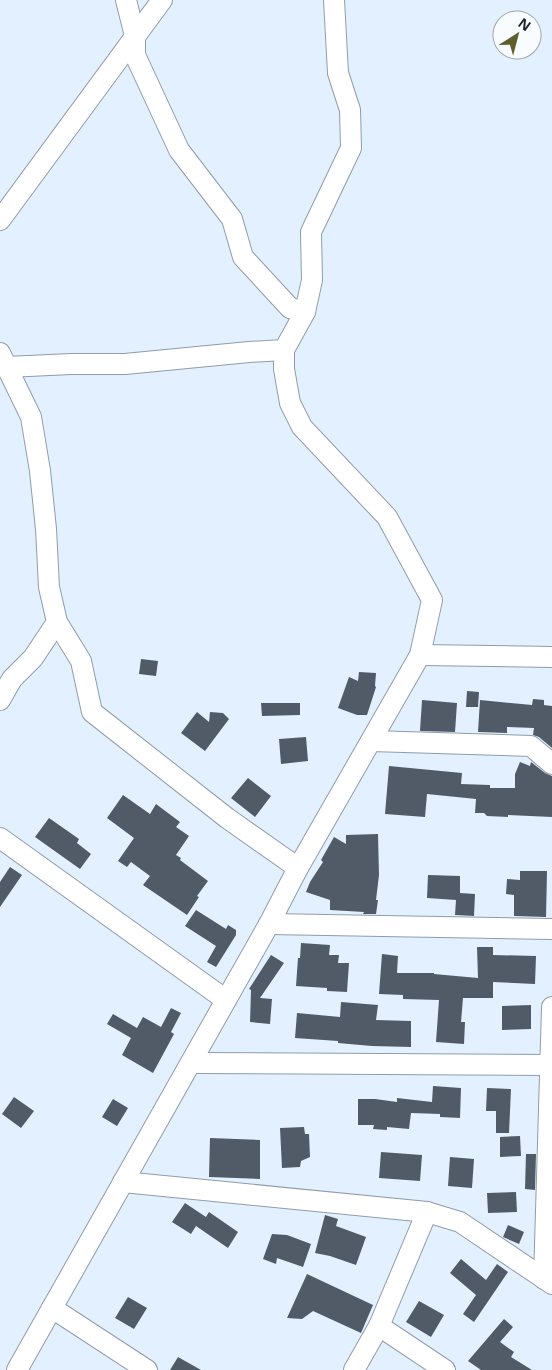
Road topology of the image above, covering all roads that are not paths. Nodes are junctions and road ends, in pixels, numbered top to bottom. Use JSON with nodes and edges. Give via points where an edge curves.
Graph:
{"nodes":[{"id":1,"x":126,"y":0,"type":"edge"},
{"id":2,"x":162,"y":0,"type":"edge"},
{"id":3,"x":334,"y":0,"type":"edge"},
{"id":4,"x":135,"y":36,"type":"junction"},
{"id":5,"x":0,"y":220,"type":"edge"},
{"id":6,"x":305,"y":312,"type":"junction"},
{"id":7,"x":284,"y":350,"type":"junction"},
{"id":8,"x":4,"y":360,"type":"edge"},
{"id":9,"x":57,"y":622,"type":"junction"},
{"id":10,"x":420,"y":655,"type":"junction"},
{"id":11,"x":552,"y":657,"type":"edge"},
{"id":12,"x":0,"y":700,"type":"edge"},
{"id":13,"x":371,"y":741,"type":"junction"},
{"id":14,"x":552,"y":764,"type":"edge"},
{"id":15,"x":0,"y":838,"type":"edge"},
{"id":16,"x":298,"y":868,"type":"junction"},
{"id":17,"x":269,"y":924,"type":"junction"},
{"id":18,"x":552,"y":929,"type":"edge"},
{"id":19,"x":226,"y":1000,"type":"junction"},
{"id":20,"x":552,"y":1006,"type":"edge"},
{"id":21,"x":191,"y":1063,"type":"junction"},
{"id":22,"x":551,"y":1065,"type":"edge"},
{"id":23,"x":123,"y":1182,"type":"junction"},
{"id":24,"x":427,"y":1212,"type":"junction"},
{"id":25,"x":548,"y":1281,"type":"edge"},
{"id":26,"x":52,"y":1308,"type":"junction"},
{"id":27,"x":379,"y":1326,"type":"junction"},
{"id":28,"x":17,"y":1370,"type":"edge"},
{"id":29,"x":147,"y":1370,"type":"edge"},
{"id":30,"x":354,"y":1370,"type":"edge"},
{"id":31,"x":445,"y":1370,"type":"edge"}],
"edges":[{"from":1,"to":4,"type":"street"},
{"from":2,"to":4,"type":"street"},
{"from":3,"to":6,"type":"street","via":[[338,73],[350,110],[351,148],[311,232],[312,280]]},
{"from":4,"to":5,"type":"street"},
{"from":4,"to":6,"type":"street","via":[[135,55],[179,150],[232,219],[243,257],[290,308]]},
{"from":6,"to":7,"type":"street"},
{"from":7,"to":8,"type":"street","via":[[126,364]]},
{"from":7,"to":10,"type":"street","via":[[290,403],[302,427],[387,517],[432,600]]},
{"from":8,"to":9,"type":"street","via":[[31,417],[40,471],[49,587]]},
{"from":9,"to":12,"type":"street","via":[[34,658],[12,679]]},
{"from":9,"to":16,"type":"street","via":[[81,661],[92,712],[227,818]]},
{"from":10,"to":11,"type":"street"},
{"from":10,"to":13,"type":"street"},
{"from":13,"to":14,"type":"street","via":[[531,746]]},
{"from":13,"to":16,"type":"street"},
{"from":15,"to":19,"type":"street"},
{"from":16,"to":17,"type":"street"},
{"from":17,"to":18,"type":"street"},
{"from":17,"to":19,"type":"street"},
{"from":19,"to":21,"type":"street"},
{"from":20,"to":22,"type":"street"},
{"from":21,"to":22,"type":"street"},
{"from":21,"to":23,"type":"street"},
{"from":22,"to":25,"type":"street"},
{"from":23,"to":24,"type":"street"},
{"from":23,"to":26,"type":"street"},
{"from":24,"to":25,"type":"street","via":[[460,1222]]},
{"from":24,"to":27,"type":"street"},
{"from":26,"to":28,"type":"street"},
{"from":26,"to":29,"type":"street"},
{"from":27,"to":30,"type":"street"},
{"from":27,"to":31,"type":"street"}]}
